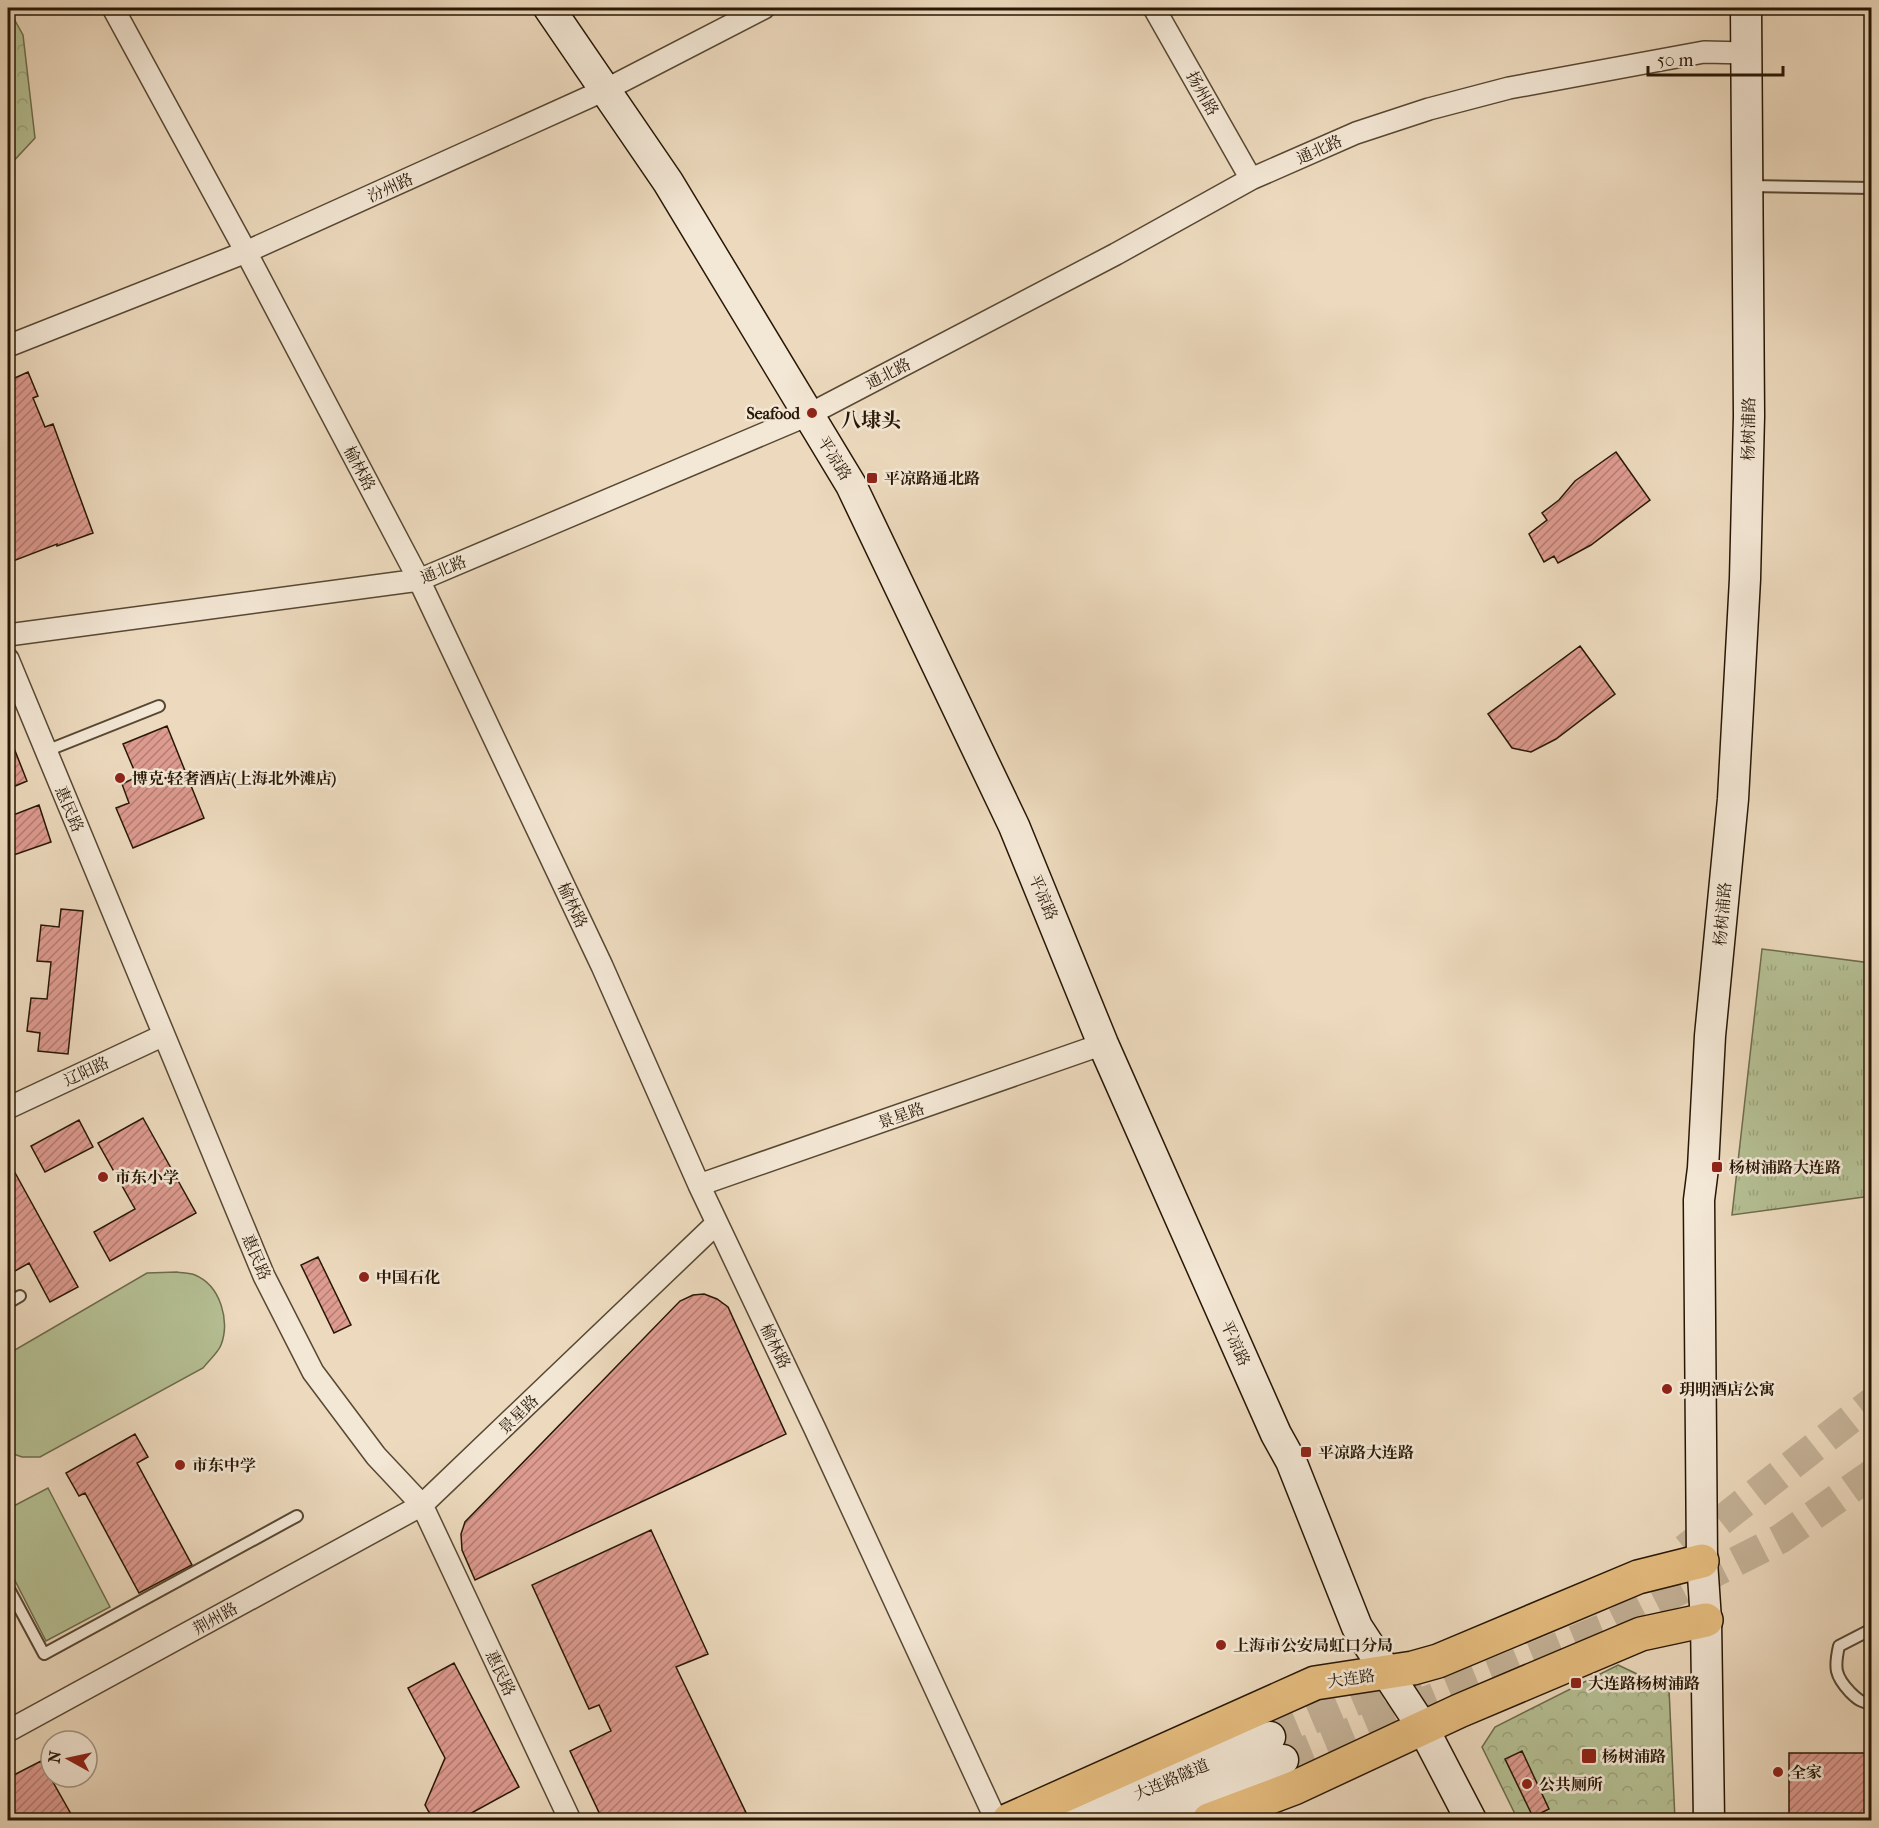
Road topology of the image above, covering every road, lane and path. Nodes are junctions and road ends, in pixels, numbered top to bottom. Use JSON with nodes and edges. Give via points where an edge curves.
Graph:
{"nodes":[{"id":1,"x":113,"y":8,"type":"edge"},
{"id":2,"x":549,"y":8,"type":"edge"},
{"id":3,"x":764,"y":8,"type":"edge"},
{"id":4,"x":1154,"y":8,"type":"edge"},
{"id":5,"x":1746,"y":8,"type":"edge"},
{"id":6,"x":1747,"y":53,"type":"junction"},
{"id":7,"x":606,"y":89,"type":"junction"},
{"id":8,"x":1251,"y":179,"type":"junction"},
{"id":9,"x":1748,"y":186,"type":"junction"},
{"id":10,"x":1872,"y":188,"type":"edge"},
{"id":11,"x":246,"y":252,"type":"junction"},
{"id":12,"x":8,"y":346,"type":"edge"},
{"id":13,"x":808,"y":415,"type":"junction"},
{"id":14,"x":419,"y":580,"type":"junction"},
{"id":15,"x":8,"y":635,"type":"edge"},
{"id":16,"x":8,"y":659,"type":"edge"},
{"id":17,"x":159,"y":706,"type":"dead end"},
{"id":18,"x":46,"y":751,"type":"junction"},
{"id":19,"x":164,"y":1035,"type":"junction"},
{"id":20,"x":1104,"y":1044,"type":"junction"},
{"id":21,"x":8,"y":1108,"type":"edge"},
{"id":22,"x":699,"y":1185,"type":"junction"},
{"id":23,"x":717,"y":1223,"type":"junction"},
{"id":24,"x":20,"y":1296,"type":"dead end"},
{"id":25,"x":8,"y":1303,"type":"edge"},
{"id":26,"x":422,"y":1505,"type":"junction"},
{"id":27,"x":297,"y":1516,"type":"dead end"},
{"id":28,"x":1702,"y":1561,"type":"junction"},
{"id":29,"x":8,"y":1587,"type":"edge"},
{"id":30,"x":1706,"y":1620,"type":"junction"},
{"id":31,"x":1872,"y":1629,"type":"edge"},
{"id":32,"x":1386,"y":1673,"type":"junction"},
{"id":33,"x":1872,"y":1704,"type":"edge"},
{"id":34,"x":1422,"y":1728,"type":"junction"},
{"id":35,"x":8,"y":1731,"type":"edge"},
{"id":36,"x":570,"y":1821,"type":"edge"},
{"id":37,"x":996,"y":1821,"type":"edge"},
{"id":38,"x":1009,"y":1821,"type":"edge"},
{"id":39,"x":1072,"y":1821,"type":"edge"},
{"id":40,"x":1140,"y":1821,"type":"edge"},
{"id":41,"x":1209,"y":1821,"type":"edge"},
{"id":42,"x":1471,"y":1821,"type":"edge"},
{"id":43,"x":1709,"y":1821,"type":"edge"}],
"edges":[{"from":1,"to":11,"type":"street","name":"榆林路"},
{"from":2,"to":7,"type":"main road","name":"平凉路"},
{"from":3,"to":7,"type":"street","name":"汾州路"},
{"from":4,"to":8,"type":"street","name":"扬州路"},
{"from":5,"to":6,"type":"main road","name":"杨树浦路"},
{"from":6,"to":8,"type":"street","name":"通北路","via":[[1704,52],[1509,88],[1356,133]]},
{"from":6,"to":9,"type":"main road","name":"杨树浦路"},
{"from":7,"to":11,"type":"street","name":"汾州路"},
{"from":7,"to":13,"type":"main road","name":"平凉路","via":[[668,182]]},
{"from":8,"to":13,"type":"street","name":"通北路"},
{"from":9,"to":10,"type":"lane"},
{"from":9,"to":28,"type":"main road","name":"杨树浦路","via":[[1749,416],[1743,613],[1733,799],[1698,1200]]},
{"from":11,"to":12,"type":"street","name":"汾州路"},
{"from":11,"to":14,"type":"street","name":"榆林路"},
{"from":13,"to":14,"type":"street","name":"通北路"},
{"from":13,"to":20,"type":"main road","name":"平凉路","via":[[851,485],[973,738],[1014,826]]},
{"from":14,"to":15,"type":"street","name":"通北路"},
{"from":14,"to":22,"type":"street","name":"榆林路","via":[[602,966]]},
{"from":16,"to":18,"type":"street","name":"惠民路"},
{"from":17,"to":18,"type":"lane"},
{"from":18,"to":19,"type":"street","name":"惠民路"},
{"from":19,"to":21,"type":"street","name":"辽阳路"},
{"from":19,"to":26,"type":"street","name":"惠民路","via":[[264,1276],[313,1372],[376,1456]]},
{"from":20,"to":22,"type":"street","name":"景星路"},
{"from":20,"to":32,"type":"main road","name":"平凉路","via":[[1291,1461],[1358,1627]]},
{"from":22,"to":23,"type":"street","name":"榆林路"},
{"from":23,"to":26,"type":"street","name":"景星路"},
{"from":23,"to":37,"type":"street","name":"榆林路"},
{"from":24,"to":25,"type":"lane"},
{"from":26,"to":35,"type":"street","name":"荆州路"},
{"from":26,"to":36,"type":"street","name":"惠民路"},
{"from":27,"to":29,"type":"lane","via":[[44,1654]]},
{"from":28,"to":30,"type":"main road","name":"杨树浦路"},
{"from":28,"to":32,"type":"main road","name":"大连路","via":[[1638,1577],[1438,1661]]},
{"from":30,"to":34,"type":"main road","via":[[1641,1634]]},
{"from":30,"to":43,"type":"main road","name":"杨树浦路"},
{"from":31,"to":33,"type":"lane","via":[[1839,1646],[1836,1661],[1839,1681],[1860,1702]]},
{"from":32,"to":34,"type":"main road","name":"平凉路"},
{"from":32,"to":38,"type":"main road","name":"大连路","via":[[1315,1683]]},
{"from":34,"to":41,"type":"main road","via":[[1294,1788]]},
{"from":34,"to":42,"type":"main road","name":"平凉路"},
{"from":39,"to":40,"type":"main road","name":"大连路隧道","via":[[1277,1748]]}]}
